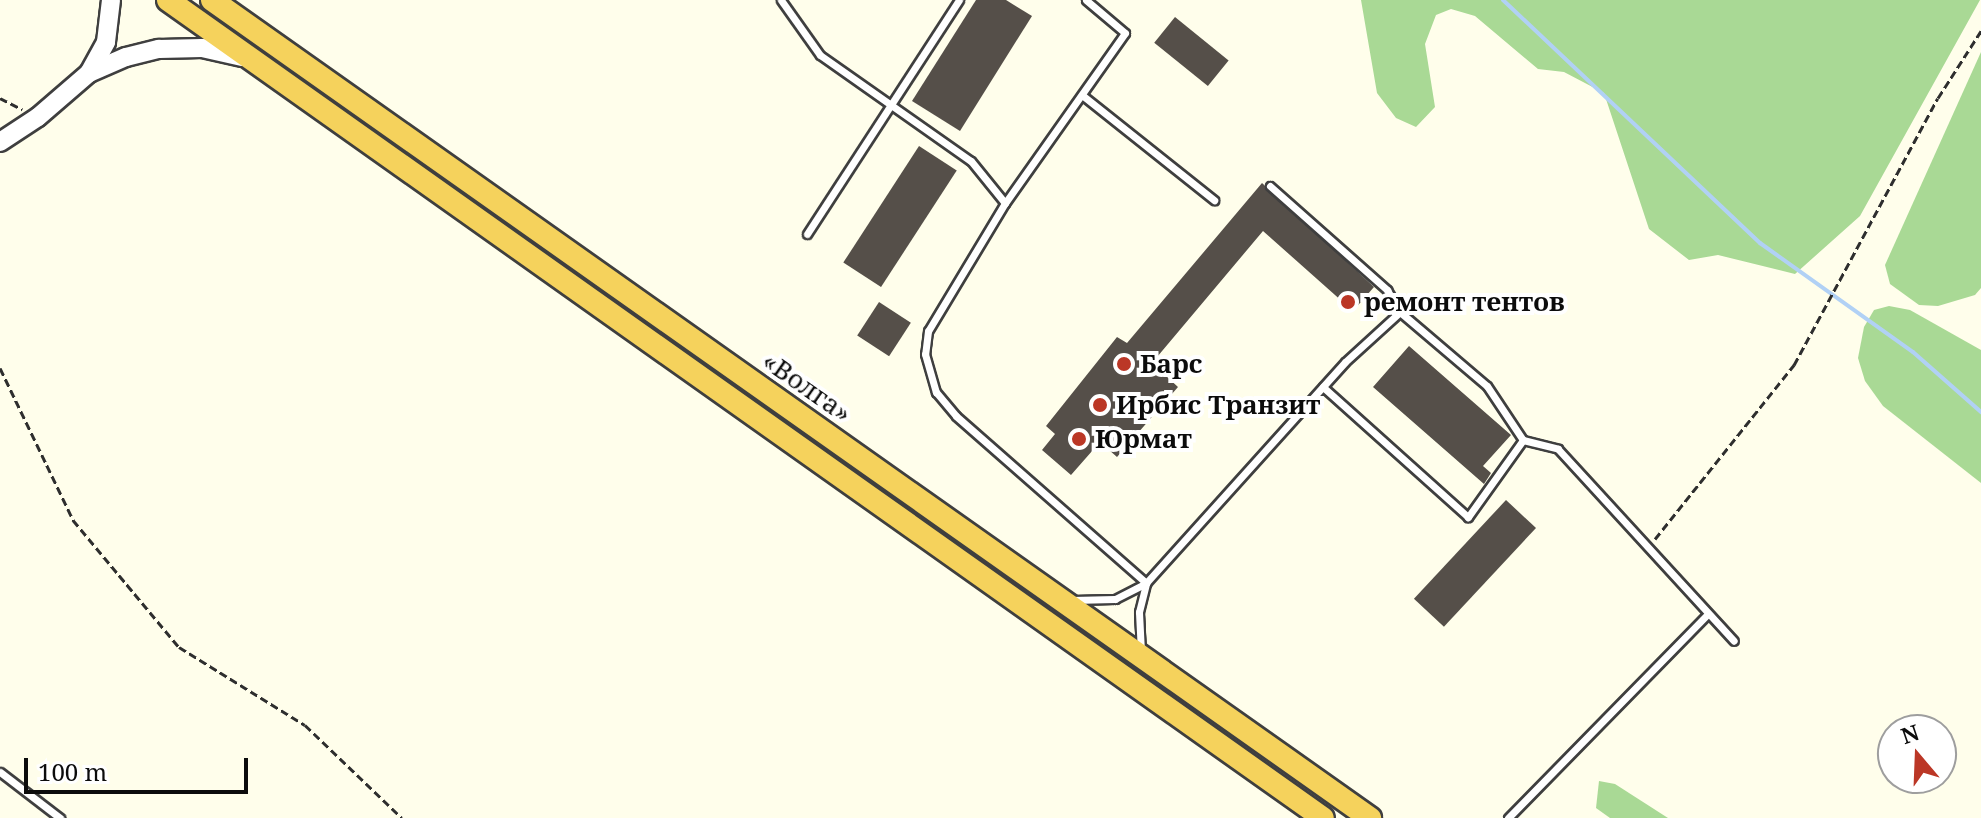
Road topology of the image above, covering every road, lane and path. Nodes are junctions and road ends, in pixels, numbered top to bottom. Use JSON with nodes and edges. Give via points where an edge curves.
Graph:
{"nodes":[{"id":1,"x":111,"y":0,"type":"edge"},
{"id":2,"x":168,"y":0,"type":"edge"},
{"id":3,"x":212,"y":0,"type":"edge"},
{"id":4,"x":781,"y":0,"type":"edge"},
{"id":5,"x":959,"y":0,"type":"edge"},
{"id":6,"x":1086,"y":0,"type":"edge"},
{"id":7,"x":1981,"y":31,"type":"edge"},
{"id":8,"x":242,"y":57,"type":"junction"},
{"id":9,"x":89,"y":73,"type":"junction"},
{"id":10,"x":1082,"y":95,"type":"junction"},
{"id":11,"x":0,"y":98,"type":"edge"},
{"id":12,"x":891,"y":103,"type":"junction"},
{"id":13,"x":38,"y":117,"type":"junction"},
{"id":14,"x":0,"y":142,"type":"edge"},
{"id":15,"x":1270,"y":186,"type":"dead end"},
{"id":16,"x":1214,"y":200,"type":"dead end"},
{"id":17,"x":1005,"y":203,"type":"junction"},
{"id":18,"x":807,"y":234,"type":"dead end"},
{"id":19,"x":1400,"y":312,"type":"junction"},
{"id":20,"x":0,"y":368,"type":"edge"},
{"id":21,"x":1323,"y":387,"type":"junction"},
{"id":22,"x":1523,"y":440,"type":"junction"},
{"id":23,"x":1647,"y":548,"type":"junction"},
{"id":24,"x":1146,"y":583,"type":"junction"},
{"id":25,"x":1059,"y":600,"type":"junction"},
{"id":26,"x":1708,"y":614,"type":"junction"},
{"id":27,"x":1734,"y":641,"type":"dead end"},
{"id":28,"x":1142,"y":660,"type":"junction"},
{"id":29,"x":0,"y":772,"type":"edge"},
{"id":30,"x":60,"y":818,"type":"edge"},
{"id":31,"x":402,"y":818,"type":"edge"},
{"id":32,"x":1323,"y":818,"type":"edge"},
{"id":33,"x":1370,"y":818,"type":"edge"},
{"id":34,"x":1508,"y":818,"type":"edge"}],
"edges":[{"from":1,"to":9,"type":"street","via":[[106,42]]},
{"from":2,"to":8,"type":"highway","name":"«Волга»"},
{"from":3,"to":25,"type":"highway","name":"«Волга»"},
{"from":4,"to":12,"type":"lane","via":[[820,55]]},
{"from":5,"to":12,"type":"lane"},
{"from":6,"to":10,"type":"lane","via":[[1125,33]]},
{"from":7,"to":23,"type":"path","via":[[1938,98],[1794,365]]},
{"from":8,"to":9,"type":"street","via":[[202,48],[159,49]]},
{"from":8,"to":32,"type":"highway","name":"«Волга»"},
{"from":9,"to":13,"type":"street"},
{"from":10,"to":16,"type":"lane"},
{"from":10,"to":17,"type":"lane"},
{"from":11,"to":13,"type":"path"},
{"from":12,"to":17,"type":"lane","via":[[971,161]]},
{"from":12,"to":18,"type":"lane"},
{"from":13,"to":14,"type":"street"},
{"from":15,"to":19,"type":"lane","via":[[1387,290]]},
{"from":17,"to":24,"type":"lane","via":[[928,331],[928,372],[956,416]]},
{"from":19,"to":21,"type":"lane"},
{"from":19,"to":22,"type":"lane","via":[[1487,386]]},
{"from":20,"to":31,"type":"path","via":[[73,520],[179,647],[305,725]]},
{"from":21,"to":22,"type":"lane","via":[[1468,517]]},
{"from":21,"to":24,"type":"lane"},
{"from":22,"to":23,"type":"lane","via":[[1558,449]]},
{"from":23,"to":26,"type":"lane"},
{"from":24,"to":25,"type":"lane","via":[[1115,599]]},
{"from":24,"to":28,"type":"lane","via":[[1139,612]]},
{"from":25,"to":28,"type":"highway","name":"«Волга»"},
{"from":26,"to":27,"type":"lane"},
{"from":26,"to":34,"type":"lane"},
{"from":28,"to":33,"type":"highway","name":"«Волга»"},
{"from":29,"to":30,"type":"lane"}]}
